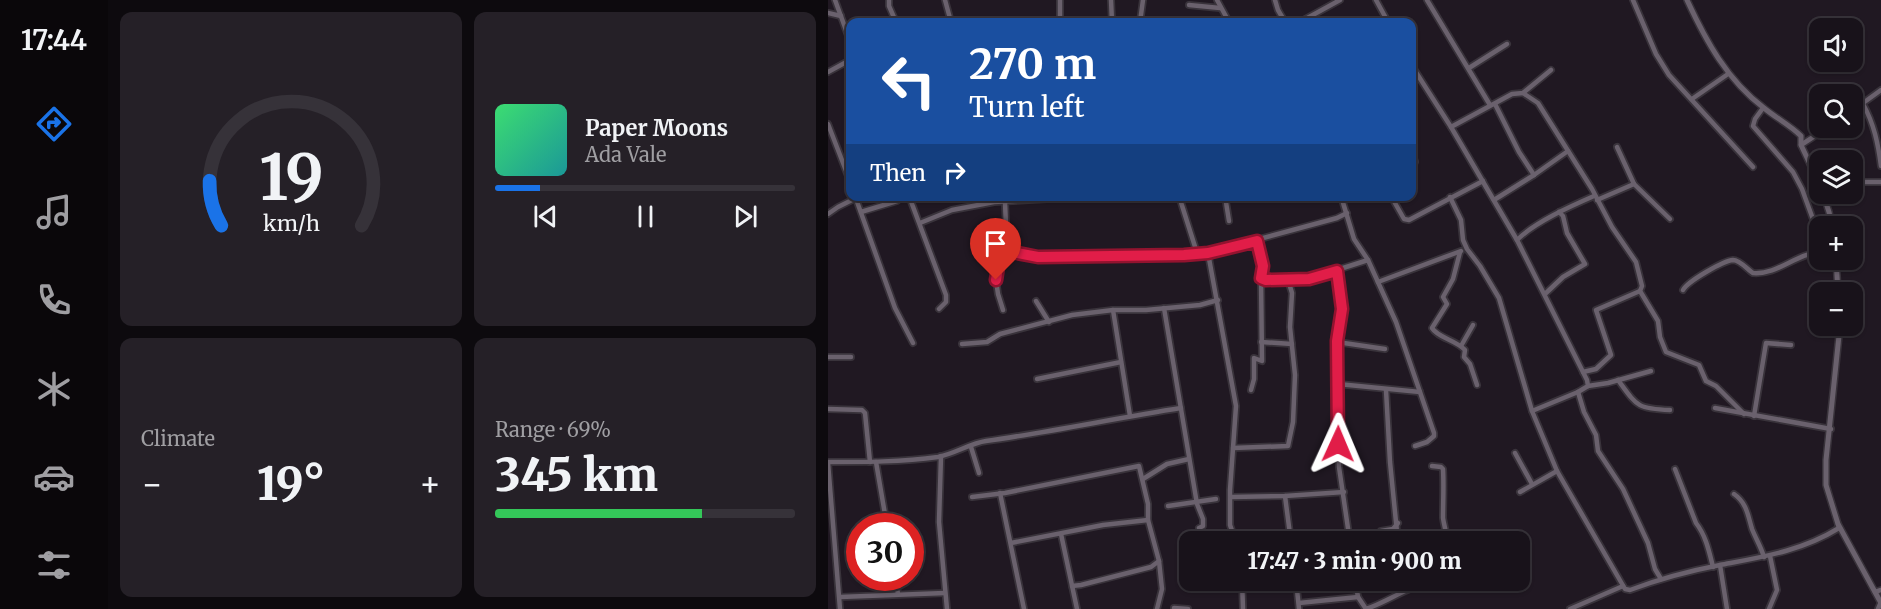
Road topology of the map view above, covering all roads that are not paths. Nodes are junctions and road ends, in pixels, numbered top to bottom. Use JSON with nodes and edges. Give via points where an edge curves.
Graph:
{"nodes":[{"id":1,"x":835,"y":0,"type":"edge"},
{"id":2,"x":889,"y":0,"type":"edge"},
{"id":3,"x":945,"y":0,"type":"edge"},
{"id":4,"x":1060,"y":0,"type":"edge"},
{"id":5,"x":1111,"y":0,"type":"edge"},
{"id":6,"x":1143,"y":0,"type":"edge"},
{"id":7,"x":1217,"y":0,"type":"edge"},
{"id":8,"x":1275,"y":0,"type":"edge"},
{"id":9,"x":1340,"y":0,"type":"edge"},
{"id":10,"x":1376,"y":0,"type":"edge"},
{"id":11,"x":1427,"y":0,"type":"edge"},
{"id":12,"x":1633,"y":0,"type":"edge"},
{"id":13,"x":1687,"y":0,"type":"edge"},
{"id":14,"x":1189,"y":5,"type":"dead end"},
{"id":15,"x":1220,"y":8,"type":"junction"},
{"id":16,"x":828,"y":13,"type":"edge"},
{"id":17,"x":841,"y":16,"type":"junction"},
{"id":18,"x":894,"y":18,"type":"edge"},
{"id":19,"x":950,"y":18,"type":"edge"},
{"id":20,"x":1060,"y":18,"type":"edge"},
{"id":21,"x":1112,"y":18,"type":"edge"},
{"id":22,"x":1141,"y":18,"type":"edge"},
{"id":23,"x":1226,"y":18,"type":"edge"},
{"id":24,"x":1283,"y":18,"type":"edge"},
{"id":25,"x":1307,"y":18,"type":"edge"},
{"id":26,"x":1386,"y":18,"type":"edge"},
{"id":27,"x":846,"y":30,"type":"edge"},
{"id":28,"x":1507,"y":44,"type":"dead end"},
{"id":29,"x":846,"y":62,"type":"edge"},
{"id":30,"x":1469,"y":68,"type":"junction"},
{"id":31,"x":1551,"y":70,"type":"dead end"},
{"id":32,"x":828,"y":72,"type":"edge"},
{"id":33,"x":1416,"y":72,"type":"edge"},
{"id":34,"x":1728,"y":74,"type":"junction"},
{"id":35,"x":1881,"y":90,"type":"edge"},
{"id":36,"x":1523,"y":93,"type":"junction"},
{"id":37,"x":1692,"y":99,"type":"junction"},
{"id":38,"x":1863,"y":104,"type":"joint"},
{"id":39,"x":1492,"y":105,"type":"junction"},
{"id":40,"x":1763,"y":108,"type":"junction"},
{"id":41,"x":828,"y":124,"type":"edge"},
{"id":42,"x":1450,"y":127,"type":"junction"},
{"id":43,"x":1812,"y":138,"type":"edge"},
{"id":44,"x":1801,"y":145,"type":"junction"},
{"id":45,"x":1617,"y":147,"type":"dead end"},
{"id":46,"x":1568,"y":151,"type":"junction"},
{"id":47,"x":1809,"y":160,"type":"edge"},
{"id":48,"x":1881,"y":166,"type":"edge"},
{"id":49,"x":1753,"y":167,"type":"dead end"},
{"id":50,"x":846,"y":171,"type":"edge"},
{"id":51,"x":1534,"y":176,"type":"junction"},
{"id":52,"x":1481,"y":179,"type":"junction"},
{"id":53,"x":1863,"y":182,"type":"edge"},
{"id":54,"x":1881,"y":182,"type":"edge"},
{"id":55,"x":1634,"y":184,"type":"junction"},
{"id":56,"x":1450,"y":197,"type":"junction"},
{"id":57,"x":1596,"y":198,"type":"junction"},
{"id":58,"x":1494,"y":200,"type":"junction"},
{"id":59,"x":850,"y":201,"type":"edge"},
{"id":60,"x":858,"y":201,"type":"edge"},
{"id":61,"x":897,"y":201,"type":"edge"},
{"id":62,"x":911,"y":201,"type":"edge"},
{"id":63,"x":1021,"y":201,"type":"edge"},
{"id":64,"x":1181,"y":201,"type":"edge"},
{"id":65,"x":1226,"y":201,"type":"edge"},
{"id":66,"x":1343,"y":201,"type":"edge"},
{"id":67,"x":1394,"y":201,"type":"edge"},
{"id":68,"x":1005,"y":202,"type":"junction"},
{"id":69,"x":861,"y":212,"type":"junction"},
{"id":70,"x":1559,"y":212,"type":"junction"},
{"id":71,"x":1347,"y":213,"type":"junction"},
{"id":72,"x":828,"y":214,"type":"edge"},
{"id":73,"x":1812,"y":216,"type":"edge"},
{"id":74,"x":1670,"y":219,"type":"dead end"},
{"id":75,"x":1229,"y":221,"type":"dead end"},
{"id":76,"x":920,"y":223,"type":"junction"},
{"id":77,"x":1517,"y":240,"type":"junction"},
{"id":78,"x":1257,"y":241,"type":"junction"},
{"id":79,"x":1467,"y":249,"type":"junction"},
{"id":80,"x":1007,"y":251,"type":"junction"},
{"id":81,"x":1460,"y":252,"type":"junction"},
{"id":82,"x":1197,"y":253,"type":"junction"},
{"id":83,"x":1208,"y":253,"type":"junction"},
{"id":84,"x":1809,"y":254,"type":"edge"},
{"id":85,"x":1368,"y":260,"type":"junction"},
{"id":86,"x":1337,"y":271,"type":"junction"},
{"id":87,"x":1261,"y":278,"type":"junction"},
{"id":88,"x":1288,"y":280,"type":"junction"},
{"id":89,"x":1378,"y":282,"type":"junction"},
{"id":90,"x":1683,"y":290,"type":"dead end"},
{"id":91,"x":1640,"y":291,"type":"junction"},
{"id":92,"x":1545,"y":294,"type":"junction"},
{"id":93,"x":1218,"y":300,"type":"junction"},
{"id":94,"x":1036,"y":301,"type":"dead end"},
{"id":95,"x":1164,"y":308,"type":"junction"},
{"id":96,"x":939,"y":309,"type":"dead end"},
{"id":97,"x":1003,"y":310,"type":"dead end"},
{"id":98,"x":1113,"y":310,"type":"junction"},
{"id":99,"x":1049,"y":322,"type":"junction"},
{"id":100,"x":1473,"y":325,"type":"dead end"},
{"id":101,"x":1839,"y":336,"type":"edge"},
{"id":102,"x":1261,"y":342,"type":"junction"},
{"id":103,"x":1337,"y":342,"type":"junction"},
{"id":104,"x":913,"y":343,"type":"dead end"},
{"id":105,"x":962,"y":344,"type":"dead end"},
{"id":106,"x":1292,"y":344,"type":"junction"},
{"id":107,"x":1791,"y":345,"type":"dead end"},
{"id":108,"x":1461,"y":346,"type":"junction"},
{"id":109,"x":1385,"y":348,"type":"dead end"},
{"id":110,"x":828,"y":357,"type":"edge"},
{"id":111,"x":852,"y":357,"type":"dead end"},
{"id":112,"x":1121,"y":362,"type":"junction"},
{"id":113,"x":1651,"y":371,"type":"dead end"},
{"id":114,"x":1583,"y":372,"type":"junction"},
{"id":115,"x":1037,"y":379,"type":"dead end"},
{"id":116,"x":1618,"y":380,"type":"junction"},
{"id":117,"x":1338,"y":384,"type":"junction"},
{"id":118,"x":1477,"y":385,"type":"dead end"},
{"id":119,"x":1588,"y":386,"type":"junction"},
{"id":120,"x":1251,"y":390,"type":"dead end"},
{"id":121,"x":1386,"y":390,"type":"junction"},
{"id":122,"x":1420,"y":392,"type":"junction"},
{"id":123,"x":1578,"y":392,"type":"junction"},
{"id":124,"x":1181,"y":408,"type":"junction"},
{"id":125,"x":1715,"y":408,"type":"dead end"},
{"id":126,"x":828,"y":409,"type":"edge"},
{"id":127,"x":1670,"y":410,"type":"dead end"},
{"id":128,"x":1532,"y":411,"type":"junction"},
{"id":129,"x":1744,"y":414,"type":"junction"},
{"id":130,"x":1130,"y":416,"type":"junction"},
{"id":131,"x":1754,"y":416,"type":"junction"},
{"id":132,"x":1831,"y":429,"type":"junction"},
{"id":133,"x":1414,"y":446,"type":"dead end"},
{"id":134,"x":971,"y":447,"type":"junction"},
{"id":135,"x":1233,"y":448,"type":"junction"},
{"id":136,"x":1515,"y":453,"type":"dead end"},
{"id":137,"x":941,"y":456,"type":"junction"},
{"id":138,"x":1189,"y":459,"type":"junction"},
{"id":139,"x":870,"y":462,"type":"junction"},
{"id":140,"x":876,"y":462,"type":"junction"},
{"id":141,"x":828,"y":463,"type":"edge"},
{"id":142,"x":1432,"y":466,"type":"dead end"},
{"id":143,"x":1675,"y":469,"type":"dead end"},
{"id":144,"x":1557,"y":471,"type":"junction"},
{"id":145,"x":979,"y":472,"type":"dead end"},
{"id":146,"x":1143,"y":479,"type":"junction"},
{"id":147,"x":1532,"y":484,"type":"junction"},
{"id":148,"x":1344,"y":492,"type":"junction"},
{"id":149,"x":1520,"y":492,"type":"dead end"},
{"id":150,"x":1000,"y":494,"type":"junction"},
{"id":151,"x":1734,"y":494,"type":"dead end"},
{"id":152,"x":1285,"y":496,"type":"junction"},
{"id":153,"x":972,"y":497,"type":"dead end"},
{"id":154,"x":1231,"y":497,"type":"junction"},
{"id":155,"x":1216,"y":499,"type":"dead end"},
{"id":156,"x":1168,"y":506,"type":"dead end"},
{"id":157,"x":885,"y":513,"type":"edge"},
{"id":158,"x":1148,"y":520,"type":"junction"},
{"id":159,"x":1398,"y":523,"type":"junction"},
{"id":160,"x":1838,"y":524,"type":"junction"},
{"id":161,"x":1199,"y":528,"type":"dead end"},
{"id":162,"x":1232,"y":531,"type":"edge"},
{"id":163,"x":1290,"y":531,"type":"edge"},
{"id":164,"x":1349,"y":531,"type":"edge"},
{"id":165,"x":1381,"y":531,"type":"dead end"},
{"id":166,"x":1398,"y":531,"type":"edge"},
{"id":167,"x":1447,"y":531,"type":"edge"},
{"id":168,"x":1061,"y":534,"type":"junction"},
{"id":169,"x":1011,"y":543,"type":"junction"},
{"id":170,"x":1767,"y":557,"type":"junction"},
{"id":171,"x":832,"y":558,"type":"edge"},
{"id":172,"x":1159,"y":561,"type":"junction"},
{"id":173,"x":1720,"y":565,"type":"junction"},
{"id":174,"x":1713,"y":567,"type":"junction"},
{"id":175,"x":1661,"y":579,"type":"junction"},
{"id":176,"x":1072,"y":586,"type":"junction"},
{"id":177,"x":1623,"y":586,"type":"junction"},
{"id":178,"x":897,"y":591,"type":"edge"},
{"id":179,"x":1242,"y":591,"type":"edge"},
{"id":180,"x":1297,"y":591,"type":"edge"},
{"id":181,"x":1357,"y":591,"type":"edge"},
{"id":182,"x":1407,"y":591,"type":"edge"},
{"id":183,"x":1878,"y":591,"type":"edge"},
{"id":184,"x":945,"y":593,"type":"junction"},
{"id":185,"x":898,"y":594,"type":"junction"},
{"id":186,"x":840,"y":597,"type":"junction"},
{"id":187,"x":1358,"y":597,"type":"junction"},
{"id":188,"x":1881,"y":603,"type":"edge"},
{"id":189,"x":1299,"y":606,"type":"edge"},
{"id":190,"x":1174,"y":608,"type":"edge"},
{"id":191,"x":840,"y":609,"type":"edge"},
{"id":192,"x":946,"y":609,"type":"edge"},
{"id":193,"x":1024,"y":609,"type":"edge"},
{"id":194,"x":1077,"y":609,"type":"edge"},
{"id":195,"x":1157,"y":609,"type":"edge"},
{"id":196,"x":1188,"y":609,"type":"edge"},
{"id":197,"x":1243,"y":609,"type":"edge"},
{"id":198,"x":1570,"y":609,"type":"edge"},
{"id":199,"x":1728,"y":609,"type":"edge"},
{"id":200,"x":1769,"y":609,"type":"edge"},
{"id":201,"x":1878,"y":609,"type":"edge"}],
"edges":[{"from":1,"to":17,"type":"street"},
{"from":2,"to":18,"type":"street"},
{"from":3,"to":19,"type":"street"},
{"from":4,"to":20,"type":"street"},
{"from":5,"to":21,"type":"street"},
{"from":6,"to":22,"type":"street"},
{"from":7,"to":15,"type":"street"},
{"from":8,"to":24,"type":"street"},
{"from":9,"to":25,"type":"street"},
{"from":10,"to":26,"type":"street"},
{"from":11,"to":30,"type":"street"},
{"from":12,"to":37,"type":"street","via":[[1668,75]]},
{"from":13,"to":34,"type":"street","via":[[1701,32]]},
{"from":14,"to":15,"type":"street"},
{"from":15,"to":23,"type":"street"},
{"from":16,"to":17,"type":"street"},
{"from":17,"to":27,"type":"street"},
{"from":28,"to":30,"type":"street"},
{"from":29,"to":32,"type":"street"},
{"from":30,"to":39,"type":"street"},
{"from":31,"to":36,"type":"street"},
{"from":33,"to":42,"type":"street"},
{"from":34,"to":37,"type":"street"},
{"from":34,"to":40,"type":"street"},
{"from":35,"to":38,"type":"street"},
{"from":36,"to":39,"type":"street","via":[[1512,94]]},
{"from":36,"to":46,"type":"street","via":[[1538,103]]},
{"from":37,"to":49,"type":"street"},
{"from":38,"to":48,"type":"street","via":[[1876,137]]},
{"from":39,"to":42,"type":"street"},
{"from":39,"to":51,"type":"street"},
{"from":40,"to":44,"type":"street","via":[[1801,136]]},
{"from":40,"to":73,"type":"street","via":[[1753,126],[1793,172]]},
{"from":41,"to":50,"type":"street"},
{"from":42,"to":52,"type":"street"},
{"from":43,"to":44,"type":"street"},
{"from":44,"to":47,"type":"street"},
{"from":45,"to":55,"type":"street"},
{"from":46,"to":51,"type":"street"},
{"from":46,"to":57,"type":"street"},
{"from":51,"to":58,"type":"street"},
{"from":52,"to":56,"type":"street"},
{"from":52,"to":58,"type":"street"},
{"from":53,"to":54,"type":"street"},
{"from":55,"to":57,"type":"street"},
{"from":55,"to":74,"type":"street"},
{"from":56,"to":67,"type":"street","via":[[1409,220],[1404,219]]},
{"from":56,"to":79,"type":"street","via":[[1461,220]]},
{"from":57,"to":70,"type":"street"},
{"from":57,"to":91,"type":"street","via":[[1636,262]]},
{"from":58,"to":77,"type":"street"},
{"from":59,"to":72,"type":"street"},
{"from":60,"to":69,"type":"street"},
{"from":61,"to":69,"type":"street"},
{"from":62,"to":76,"type":"street"},
{"from":63,"to":68,"type":"street"},
{"from":64,"to":82,"type":"street"},
{"from":65,"to":75,"type":"street"},
{"from":66,"to":71,"type":"street"},
{"from":68,"to":76,"type":"street","via":[[952,210]]},
{"from":68,"to":80,"type":"street"},
{"from":69,"to":104,"type":"street","via":[[895,308]]},
{"from":70,"to":77,"type":"street"},
{"from":70,"to":92,"type":"street","via":[[1585,264]]},
{"from":71,"to":78,"type":"street"},
{"from":71,"to":85,"type":"street","via":[[1354,239]]},
{"from":76,"to":96,"type":"street","via":[[946,295],[946,302]]},
{"from":77,"to":92,"type":"street"},
{"from":78,"to":83,"type":"street"},
{"from":78,"to":87,"type":"street","via":[[1263,266]]},
{"from":79,"to":81,"type":"street"},
{"from":79,"to":128,"type":"street","via":[[1499,298]]},
{"from":80,"to":82,"type":"street","via":[[1038,257]]},
{"from":80,"to":97,"type":"street","via":[[996,280]]},
{"from":81,"to":89,"type":"street"},
{"from":81,"to":108,"type":"street","via":[[1443,297],[1447,304],[1432,328]]},
{"from":82,"to":83,"type":"street"},
{"from":83,"to":93,"type":"street"},
{"from":84,"to":90,"type":"street","via":[[1768,273],[1753,273],[1731,261],[1694,279]]},
{"from":85,"to":86,"type":"street"},
{"from":85,"to":89,"type":"street"},
{"from":86,"to":88,"type":"street"},
{"from":86,"to":103,"type":"street","via":[[1342,309]]},
{"from":87,"to":88,"type":"street"},
{"from":87,"to":102,"type":"street"},
{"from":88,"to":106,"type":"street","via":[[1292,293]]},
{"from":89,"to":122,"type":"street"},
{"from":91,"to":114,"type":"street","via":[[1596,310],[1611,354],[1596,369]]},
{"from":91,"to":129,"type":"street","via":[[1658,321],[1666,352],[1699,365],[1706,381]]},
{"from":92,"to":114,"type":"street"},
{"from":93,"to":95,"type":"street"},
{"from":93,"to":135,"type":"street","via":[[1236,406]]},
{"from":94,"to":99,"type":"street"},
{"from":95,"to":98,"type":"street"},
{"from":95,"to":124,"type":"street"},
{"from":98,"to":99,"type":"street"},
{"from":98,"to":112,"type":"street"},
{"from":99,"to":105,"type":"street","via":[[1000,334],[987,342]]},
{"from":100,"to":108,"type":"street"},
{"from":101,"to":132,"type":"street"},
{"from":102,"to":106,"type":"street"},
{"from":102,"to":120,"type":"street","via":[[1262,361],[1254,358]]},
{"from":103,"to":109,"type":"street"},
{"from":103,"to":117,"type":"street"},
{"from":106,"to":135,"type":"street","via":[[1294,403],[1288,446]]},
{"from":107,"to":131,"type":"street","via":[[1766,343]]},
{"from":108,"to":118,"type":"street"},
{"from":110,"to":111,"type":"street"},
{"from":112,"to":115,"type":"street"},
{"from":112,"to":130,"type":"street"},
{"from":113,"to":116,"type":"street"},
{"from":114,"to":119,"type":"street"},
{"from":116,"to":119,"type":"street"},
{"from":116,"to":127,"type":"street","via":[[1636,404],[1646,409]]},
{"from":117,"to":121,"type":"street"},
{"from":117,"to":148,"type":"street","via":[[1338,444]]},
{"from":119,"to":123,"type":"street"},
{"from":121,"to":122,"type":"street"},
{"from":121,"to":159,"type":"street"},
{"from":122,"to":133,"type":"street","via":[[1434,436]]},
{"from":123,"to":128,"type":"street"},
{"from":123,"to":175,"type":"street","via":[[1596,435],[1598,451],[1623,489]]},
{"from":124,"to":130,"type":"street"},
{"from":124,"to":138,"type":"street"},
{"from":125,"to":129,"type":"street"},
{"from":126,"to":139,"type":"street","via":[[865,413]]},
{"from":128,"to":144,"type":"street"},
{"from":129,"to":131,"type":"street"},
{"from":130,"to":134,"type":"street"},
{"from":131,"to":132,"type":"street"},
{"from":132,"to":160,"type":"street","via":[[1826,485]]},
{"from":134,"to":137,"type":"street"},
{"from":134,"to":145,"type":"street"},
{"from":135,"to":154,"type":"street"},
{"from":136,"to":147,"type":"street"},
{"from":137,"to":140,"type":"street"},
{"from":137,"to":184,"type":"street","via":[[939,522]]},
{"from":138,"to":146,"type":"street","via":[[1167,464]]},
{"from":138,"to":161,"type":"street","via":[[1203,519]]},
{"from":139,"to":140,"type":"street"},
{"from":139,"to":141,"type":"street"},
{"from":140,"to":157,"type":"street"},
{"from":141,"to":171,"type":"street"},
{"from":142,"to":167,"type":"street","via":[[1443,469],[1443,516]]},
{"from":143,"to":174,"type":"street"},
{"from":144,"to":147,"type":"street"},
{"from":144,"to":177,"type":"street"},
{"from":146,"to":150,"type":"street","via":[[1139,466]]},
{"from":146,"to":158,"type":"street"},
{"from":147,"to":149,"type":"street"},
{"from":148,"to":152,"type":"street"},
{"from":148,"to":164,"type":"street"},
{"from":150,"to":153,"type":"street"},
{"from":150,"to":169,"type":"street"},
{"from":151,"to":170,"type":"street","via":[[1748,511]]},
{"from":152,"to":154,"type":"street"},
{"from":152,"to":163,"type":"street"},
{"from":154,"to":162,"type":"street"},
{"from":155,"to":156,"type":"street"},
{"from":158,"to":168,"type":"street"},
{"from":158,"to":172,"type":"street"},
{"from":159,"to":165,"type":"street","via":[[1393,529]]},
{"from":159,"to":166,"type":"street"},
{"from":160,"to":170,"type":"street","via":[[1839,528],[1818,540]]},
{"from":160,"to":183,"type":"street"},
{"from":168,"to":169,"type":"street"},
{"from":168,"to":176,"type":"street"},
{"from":169,"to":193,"type":"street"},
{"from":170,"to":173,"type":"street"},
{"from":170,"to":200,"type":"street","via":[[1777,590]]},
{"from":171,"to":186,"type":"street","via":[[839,576]]},
{"from":172,"to":176,"type":"street","via":[[1151,567]]},
{"from":172,"to":195,"type":"street","via":[[1162,589]]},
{"from":173,"to":174,"type":"street"},
{"from":173,"to":199,"type":"street"},
{"from":174,"to":175,"type":"street"},
{"from":175,"to":177,"type":"street","via":[[1630,590]]},
{"from":176,"to":194,"type":"street"},
{"from":177,"to":198,"type":"street"},
{"from":178,"to":185,"type":"street"},
{"from":179,"to":197,"type":"street"},
{"from":180,"to":189,"type":"street"},
{"from":181,"to":187,"type":"street"},
{"from":182,"to":187,"type":"street","via":[[1366,609]]},
{"from":183,"to":188,"type":"street"},
{"from":184,"to":185,"type":"street"},
{"from":184,"to":192,"type":"street"},
{"from":185,"to":186,"type":"street"},
{"from":186,"to":191,"type":"street"},
{"from":187,"to":189,"type":"street"},
{"from":188,"to":201,"type":"street"},
{"from":190,"to":196,"type":"street"}]}
